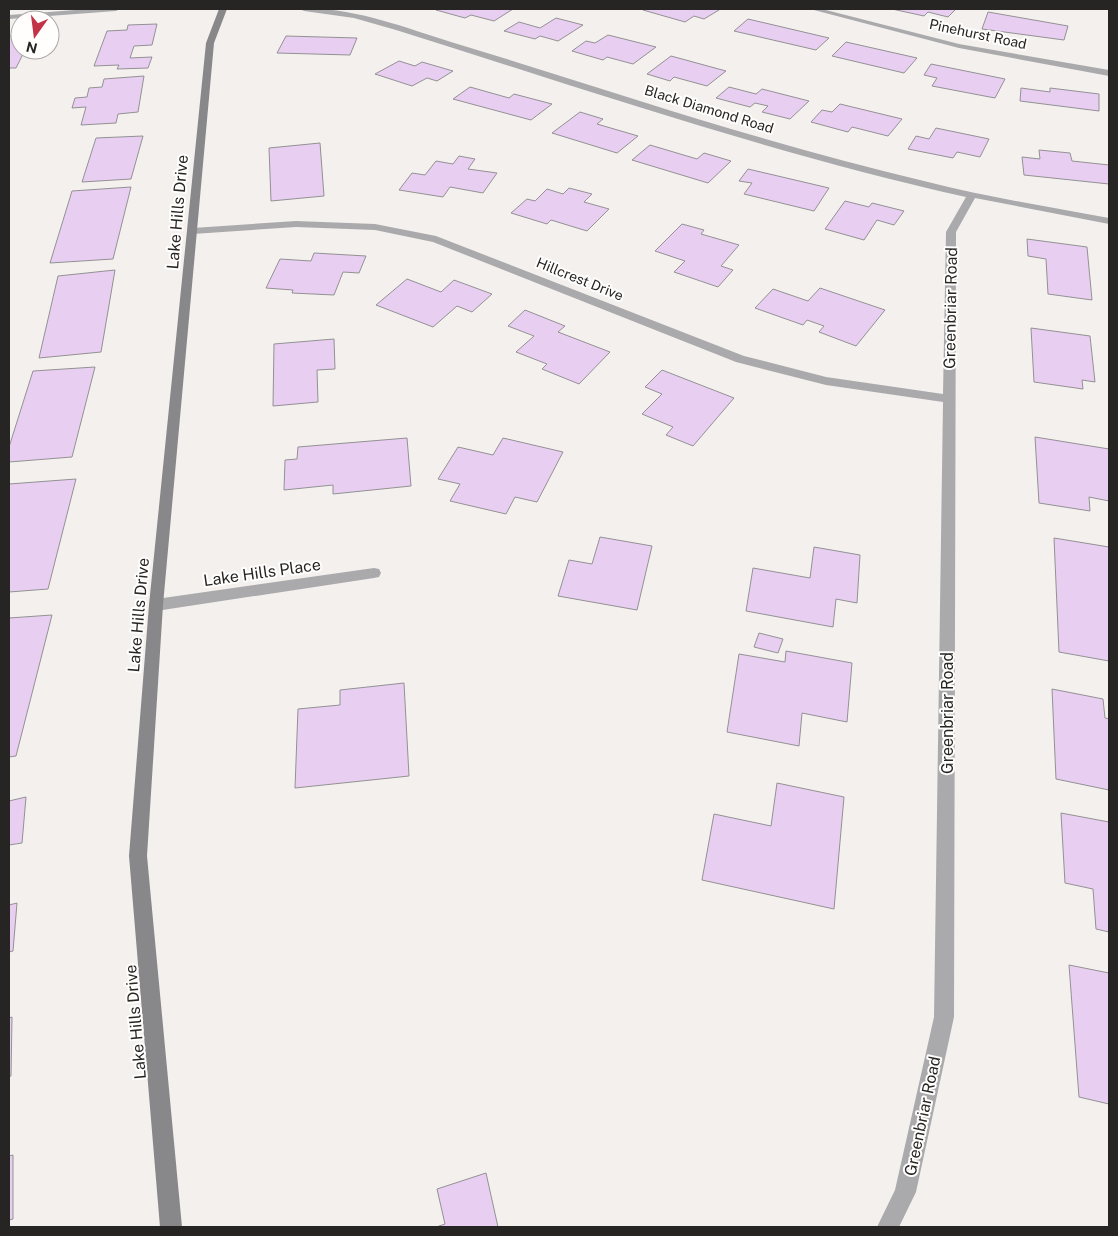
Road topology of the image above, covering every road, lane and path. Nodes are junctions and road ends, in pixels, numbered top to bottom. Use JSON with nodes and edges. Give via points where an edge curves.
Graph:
{"nodes":[{"id":1,"x":116,"y":9,"type":"edge"},
{"id":2,"x":224,"y":9,"type":"edge"},
{"id":3,"x":304,"y":9,"type":"edge"},
{"id":4,"x":814,"y":9,"type":"edge"},
{"id":5,"x":9,"y":17,"type":"edge"},
{"id":6,"x":1109,"y":73,"type":"edge"},
{"id":7,"x":970,"y":196,"type":"junction"},
{"id":8,"x":1109,"y":221,"type":"edge"},
{"id":9,"x":193,"y":231,"type":"junction"},
{"id":10,"x":949,"y":399,"type":"junction"},
{"id":11,"x":374,"y":573,"type":"dead end"},
{"id":12,"x":156,"y":605,"type":"junction"},
{"id":13,"x":171,"y":1227,"type":"edge"},
{"id":14,"x":888,"y":1227,"type":"edge"}],
"edges":[{"from":1,"to":5,"type":"street"},
{"from":2,"to":9,"type":"street","name":"Lake Hills Drive","via":[[210,44]]},
{"from":3,"to":7,"type":"street","name":"Black Diamond Road","via":[[354,16],[399,28],[771,143]]},
{"from":4,"to":6,"type":"street","name":"Pinehurst Road","via":[[959,46]]},
{"from":7,"to":8,"type":"street","name":"Black Diamond Road"},
{"from":7,"to":10,"type":"street","name":"Greenbriar Road","via":[[951,232]]},
{"from":9,"to":10,"type":"street","name":"Hillcrest Drive","via":[[296,224],[375,227],[436,239],[740,359],[826,381]]},
{"from":9,"to":12,"type":"street","name":"Lake Hills Drive"},
{"from":10,"to":14,"type":"street","name":"Greenbriar Road","via":[[944,1017],[906,1192]]},
{"from":11,"to":12,"type":"street","name":"Lake Hills Place"},
{"from":12,"to":13,"type":"street","name":"Lake Hills Drive","via":[[138,856]]}]}
